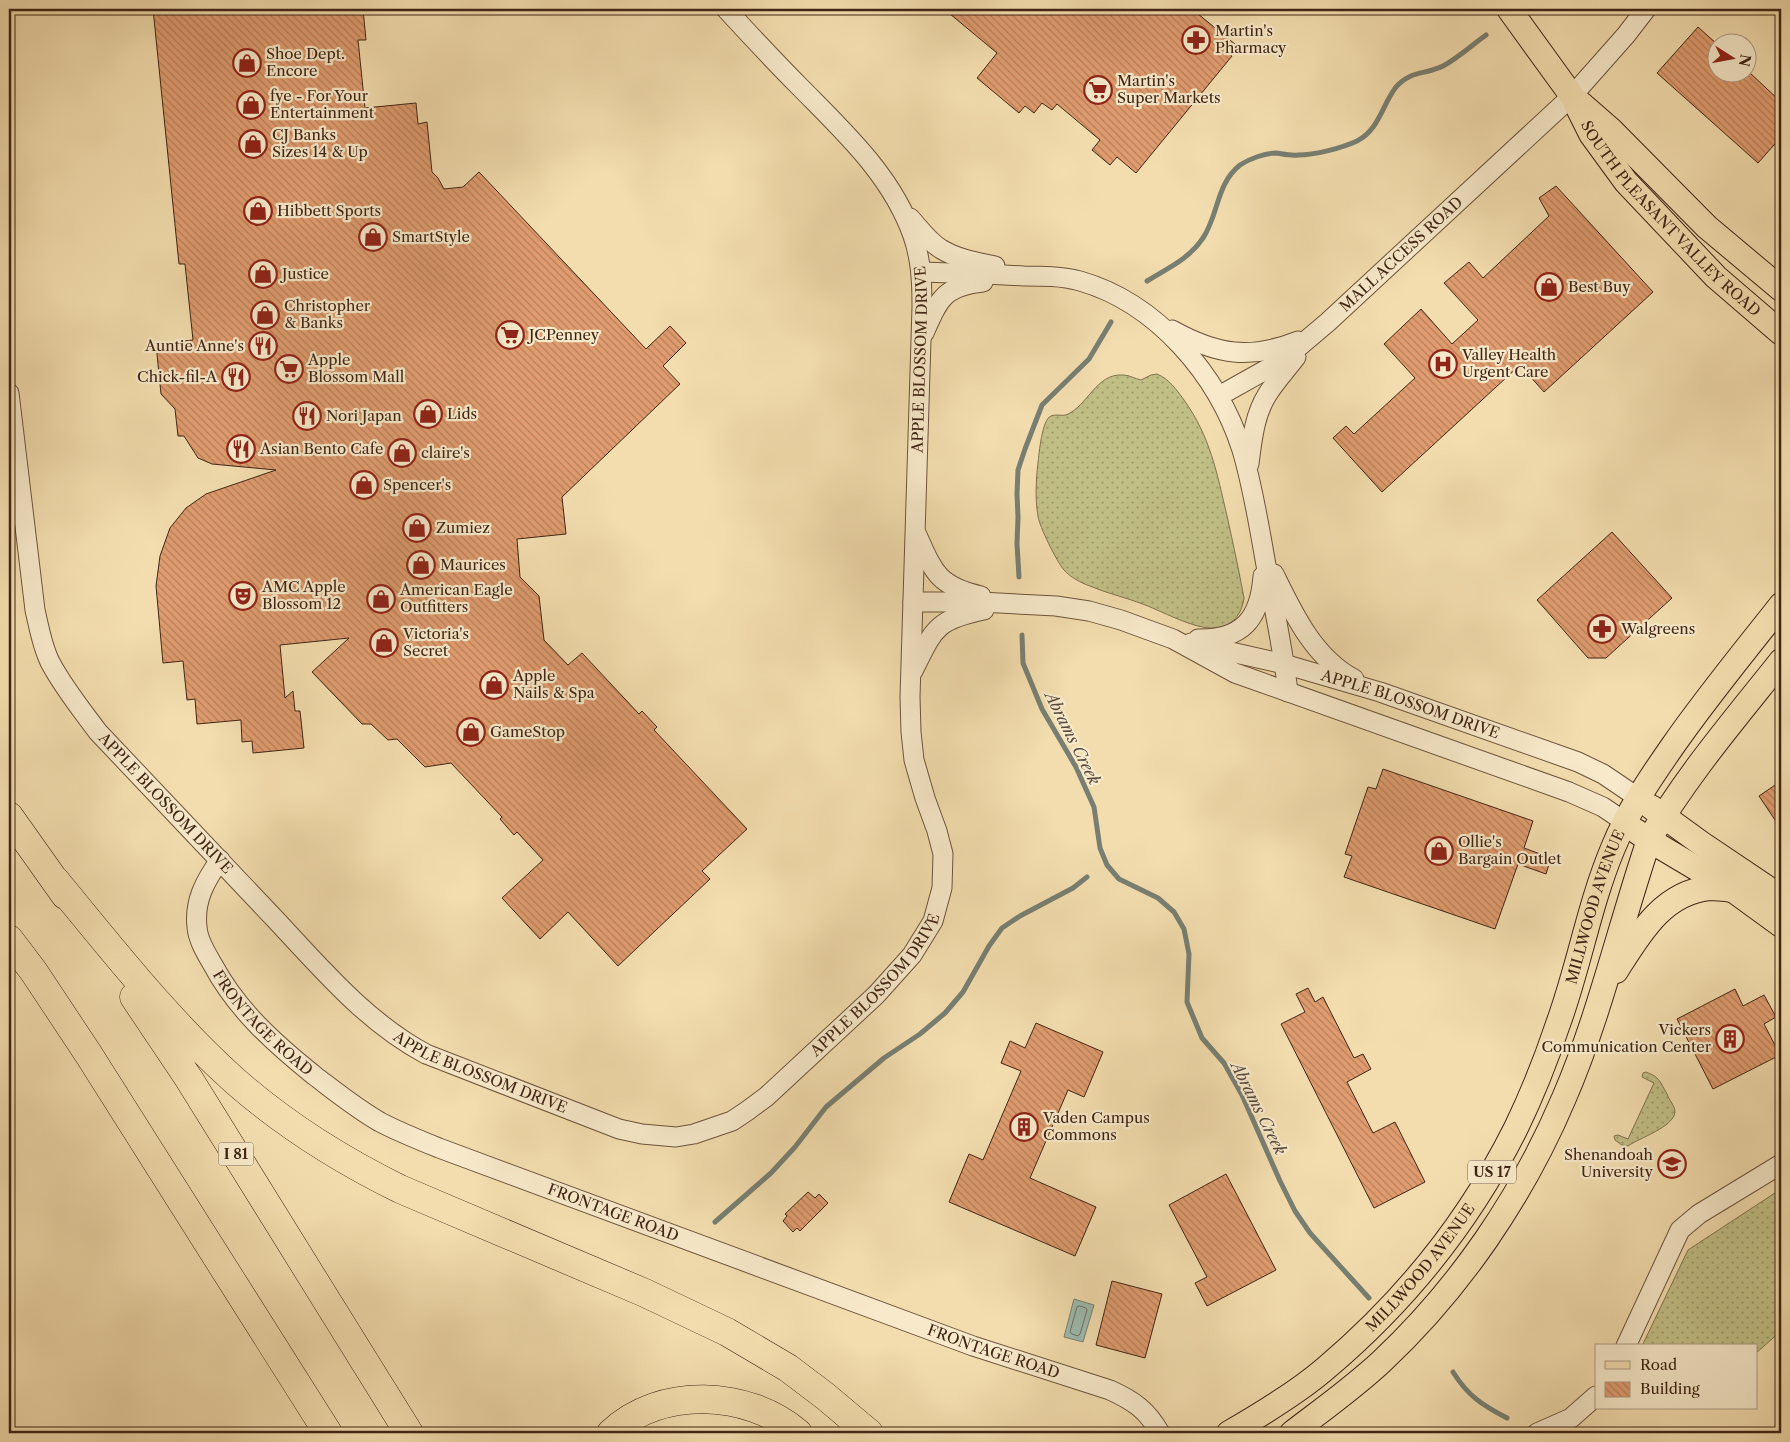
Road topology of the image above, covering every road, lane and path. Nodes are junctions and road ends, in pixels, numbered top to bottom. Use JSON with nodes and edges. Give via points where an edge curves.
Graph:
{"nodes":[{"id":1,"x":726,"y":9,"type":"edge"},
{"id":2,"x":1509,"y":9,"type":"edge"},
{"id":3,"x":1646,"y":9,"type":"edge"},
{"id":4,"x":1572,"y":96,"type":"junction"},
{"id":5,"x":902,"y":208,"type":"junction"},
{"id":6,"x":922,"y":272,"type":"junction"},
{"id":7,"x":1040,"y":276,"type":"junction"},
{"id":8,"x":1781,"y":289,"type":"edge"},
{"id":9,"x":1152,"y":319,"type":"junction"},
{"id":10,"x":1781,"y":333,"type":"edge"},
{"id":11,"x":1313,"y":334,"type":"junction"},
{"id":12,"x":921,"y":338,"type":"junction"},
{"id":13,"x":9,"y":393,"type":"edge"},
{"id":14,"x":1219,"y":396,"type":"junction"},
{"id":15,"x":1248,"y":475,"type":"junction"},
{"id":16,"x":915,"y":531,"type":"junction"},
{"id":17,"x":1264,"y":555,"type":"junction"},
{"id":18,"x":913,"y":602,"type":"junction"},
{"id":19,"x":1014,"y":604,"type":"junction"},
{"id":20,"x":1781,"y":605,"type":"edge"},
{"id":21,"x":1173,"y":639,"type":"junction"},
{"id":22,"x":1781,"y":662,"type":"edge"},
{"id":23,"x":1284,"y":664,"type":"junction"},
{"id":24,"x":911,"y":675,"type":"junction"},
{"id":25,"x":1288,"y":692,"type":"junction"},
{"id":26,"x":1380,"y":692,"type":"junction"},
{"id":27,"x":1638,"y":797,"type":"junction"},
{"id":28,"x":9,"y":816,"type":"edge"},
{"id":29,"x":1663,"y":816,"type":"junction"},
{"id":30,"x":1625,"y":822,"type":"junction"},
{"id":31,"x":1649,"y":840,"type":"junction"},
{"id":32,"x":220,"y":860,"type":"junction"},
{"id":33,"x":55,"y":880,"type":"junction"},
{"id":34,"x":1733,"y":890,"type":"junction"},
{"id":35,"x":1781,"y":897,"type":"edge"},
{"id":36,"x":1781,"y":925,"type":"edge"},
{"id":37,"x":9,"y":939,"type":"edge"},
{"id":38,"x":1598,"y":1000,"type":"junction"},
{"id":39,"x":1781,"y":1164,"type":"edge"},
{"id":40,"x":1627,"y":1344,"type":"edge"},
{"id":41,"x":1595,"y":1397,"type":"edge"},
{"id":42,"x":866,"y":1432,"type":"edge"},
{"id":43,"x":1540,"y":1432,"type":"edge"},
{"id":44,"x":328,"y":1433,"type":"edge"},
{"id":45,"x":409,"y":1433,"type":"edge"},
{"id":46,"x":611,"y":1433,"type":"edge"},
{"id":47,"x":798,"y":1433,"type":"edge"},
{"id":48,"x":1160,"y":1433,"type":"edge"},
{"id":49,"x":1229,"y":1433,"type":"edge"},
{"id":50,"x":1292,"y":1433,"type":"edge"}],
"edges":[{"from":1,"to":5,"type":"street","name":"APPLE BLOSSOM DRIVE","via":[[874,166]]},
{"from":2,"to":4,"type":"main road","name":"SOUTH PLEASANT VALLEY ROAD"},
{"from":3,"to":4,"type":"street","name":"MALL ACCESS ROAD"},
{"from":4,"to":8,"type":"main road","name":"SOUTH PLEASANT VALLEY ROAD","via":[[1610,129],[1707,227]]},
{"from":4,"to":10,"type":"main road","name":"SOUTH PLEASANT VALLEY ROAD","via":[[1591,134],[1626,182],[1716,277]]},
{"from":4,"to":11,"type":"street","name":"MALL ACCESS ROAD"},
{"from":5,"to":6,"type":"street","name":"APPLE BLOSSOM DRIVE"},
{"from":5,"to":7,"type":"street","via":[[941,249],[967,260]]},
{"from":6,"to":7,"type":"street"},
{"from":6,"to":12,"type":"street","name":"APPLE BLOSSOM DRIVE"},
{"from":7,"to":9,"type":"street","via":[[1066,278],[1096,286]]},
{"from":7,"to":12,"type":"street","via":[[972,283],[947,292]]},
{"from":9,"to":11,"type":"street","via":[[1206,347],[1229,352],[1273,349]]},
{"from":9,"to":14,"type":"street","via":[[1191,358]]},
{"from":11,"to":14,"type":"street","name":"MALL ACCESS ROAD","via":[[1269,368]]},
{"from":11,"to":15,"type":"street","via":[[1260,408],[1252,437]]},
{"from":12,"to":16,"type":"street","name":"APPLE BLOSSOM DRIVE"},
{"from":13,"to":32,"type":"street","name":"APPLE BLOSSOM DRIVE","via":[[34,610],[50,661],[98,732]]},
{"from":14,"to":15,"type":"street"},
{"from":15,"to":17,"type":"street"},
{"from":16,"to":18,"type":"street","name":"APPLE BLOSSOM DRIVE"},
{"from":16,"to":19,"type":"street","via":[[931,566],[945,582],[968,593]]},
{"from":17,"to":21,"type":"street","via":[[1262,593],[1250,621],[1240,630],[1213,639]]},
{"from":17,"to":23,"type":"street"},
{"from":17,"to":26,"type":"street","via":[[1291,608],[1327,659],[1342,673]]},
{"from":18,"to":19,"type":"street","name":"APPLE BLOSSOM DRIVE"},
{"from":18,"to":24,"type":"street","name":"APPLE BLOSSOM DRIVE"},
{"from":19,"to":21,"type":"street","name":"APPLE BLOSSOM DRIVE","via":[[1089,611]]},
{"from":19,"to":24,"type":"street","via":[[958,615],[946,621],[931,637]]},
{"from":20,"to":27,"type":"main road","name":"MILLWOOD AVENUE","via":[[1691,720]]},
{"from":21,"to":23,"type":"street","name":"APPLE BLOSSOM DRIVE"},
{"from":21,"to":25,"type":"street","name":"APPLE BLOSSOM DRIVE","via":[[1235,673]]},
{"from":22,"to":29,"type":"main road","name":"MILLWOOD AVENUE"},
{"from":23,"to":25,"type":"street"},
{"from":23,"to":26,"type":"street","name":"APPLE BLOSSOM DRIVE"},
{"from":24,"to":32,"type":"street","name":"APPLE BLOSSOM DRIVE","via":[[914,760],[943,854],[942,888],[933,921],[912,956],[876,995],[766,1097],[732,1121],[694,1134],[659,1137],[619,1129],[440,1061],[410,1046],[356,1003]]},
{"from":25,"to":30,"type":"street","name":"APPLE BLOSSOM DRIVE","via":[[1569,792]]},
{"from":26,"to":27,"type":"street","name":"APPLE BLOSSOM DRIVE","via":[[1578,762]]},
{"from":27,"to":29,"type":"main road"},
{"from":27,"to":30,"type":"main road","name":"MILLWOOD AVENUE","number":"US 17"},
{"from":28,"to":33,"type":"highway","number":"I 81"},
{"from":29,"to":31,"type":"main road","name":"MILLWOOD AVENUE"},
{"from":29,"to":35,"type":"main road"},
{"from":30,"to":31,"type":"main road","name":"MILLWOOD AVENUE"},
{"from":30,"to":49,"type":"main road","name":"MILLWOOD AVENUE","number":"US 17","via":[[1606,866],[1560,1021],[1541,1072],[1490,1175],[1432,1259],[1390,1308],[1325,1369]]},
{"from":31,"to":34,"type":"main road","name":"MILLWOOD AVENUE"},
{"from":31,"to":38,"type":"main road","name":"MILLWOOD AVENUE"},
{"from":32,"to":48,"type":"street","name":"FRONTAGE ROAD","via":[[199,897],[196,920],[202,945],[219,976],[243,1009],[282,1049],[336,1093],[380,1122],[439,1148],[806,1285],[973,1346],[1110,1390],[1140,1407]]},
{"from":33,"to":42,"type":"highway","via":[[205,1052],[296,1128],[364,1172],[645,1292],[727,1332],[788,1368]]},
{"from":33,"to":45,"type":"highway","number":"I 81","via":[[189,1079]]},
{"from":34,"to":36,"type":"main road","name":"MILLWOOD AVENUE"},
{"from":34,"to":38,"type":"main road","number":"US 17","via":[[1710,888],[1688,893],[1653,916]]},
{"from":37,"to":44,"type":"highway","via":[[90,1055]]},
{"from":38,"to":50,"type":"main road","name":"MILLWOOD AVENUE","number":"US 17","via":[[1564,1098],[1543,1145],[1493,1229],[1460,1275],[1411,1332],[1379,1364]]},
{"from":39,"to":40,"type":"street","via":[[1699,1214],[1680,1230]]},
{"from":41,"to":43,"type":"street","via":[[1571,1418]]},
{"from":46,"to":47,"type":"highway","via":[[619,1425],[664,1403],[698,1400],[750,1406]]}]}
